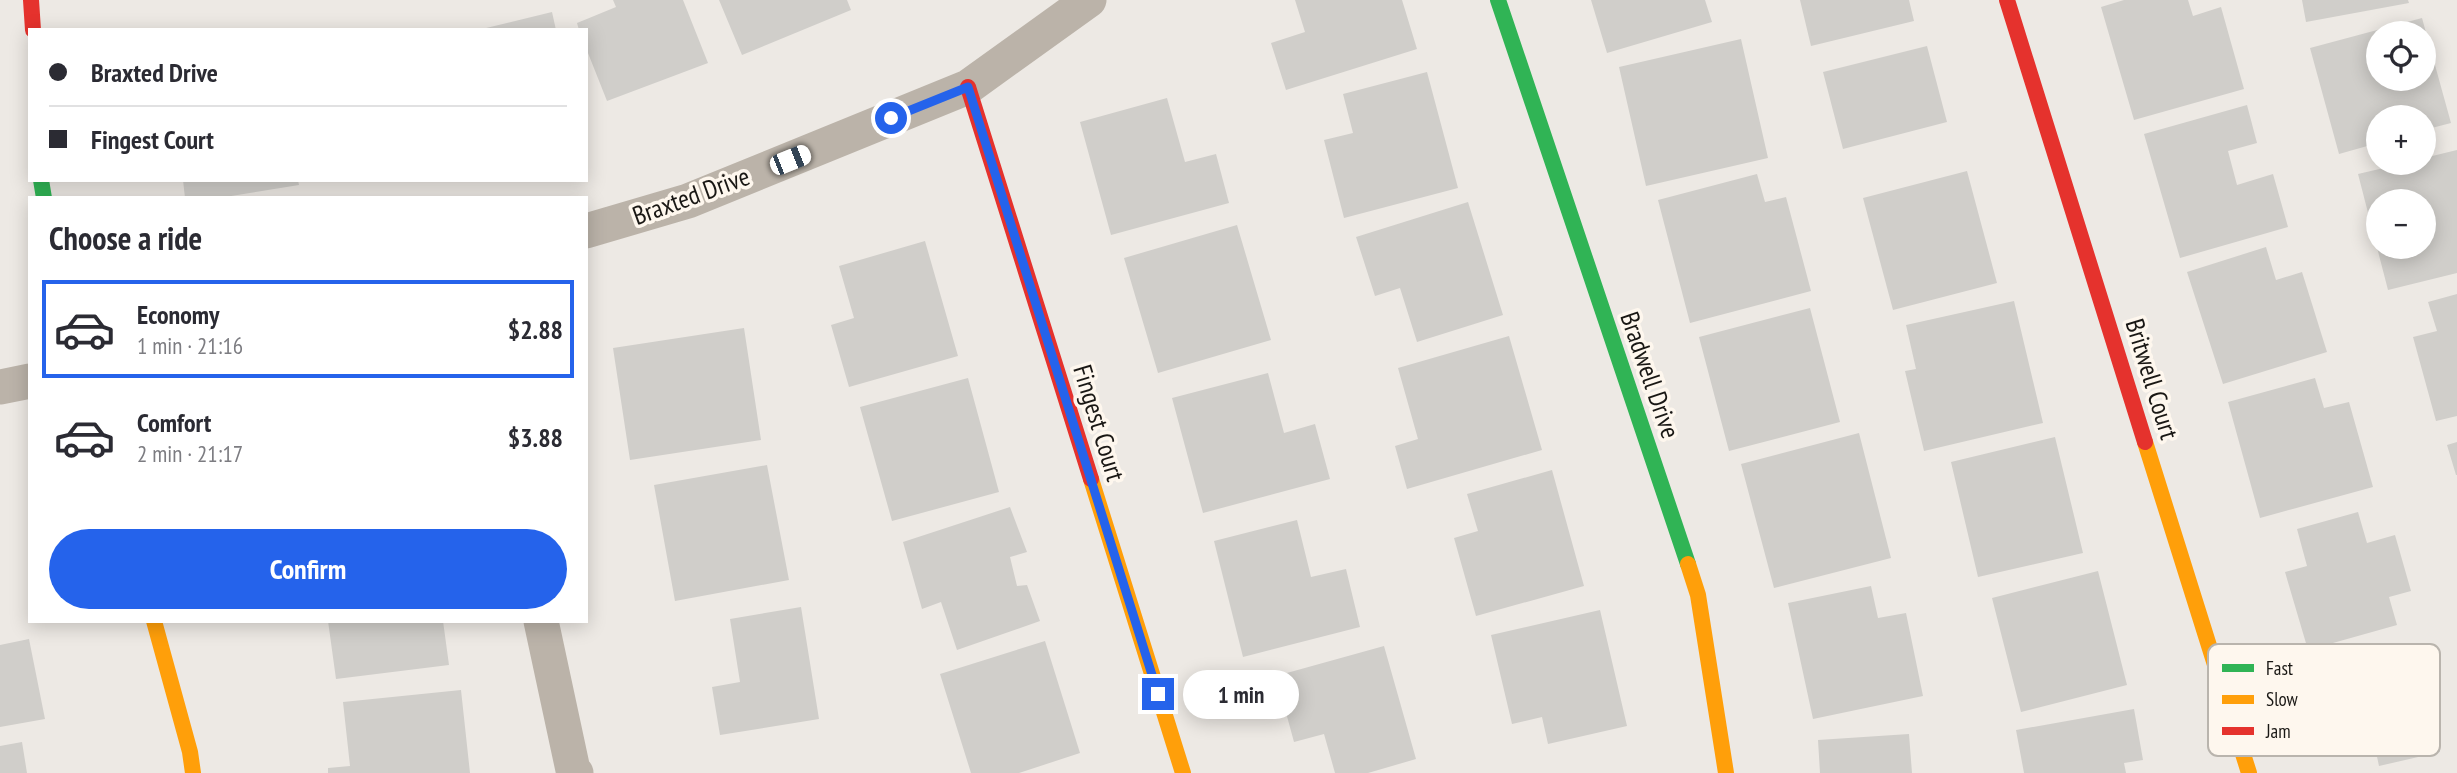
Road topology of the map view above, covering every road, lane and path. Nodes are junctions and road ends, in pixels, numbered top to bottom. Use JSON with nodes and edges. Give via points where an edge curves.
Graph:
{"nodes":[{"id":1,"x":31,"y":0,"type":"edge"},
{"id":2,"x":1089,"y":0,"type":"edge"},
{"id":3,"x":1498,"y":0,"type":"edge"},
{"id":4,"x":2007,"y":0,"type":"edge"},
{"id":5,"x":33,"y":28,"type":"edge"},
{"id":6,"x":968,"y":87,"type":"junction"},
{"id":7,"x":588,"y":230,"type":"edge"},
{"id":8,"x":28,"y":381,"type":"edge"},
{"id":9,"x":0,"y":387,"type":"edge"},
{"id":10,"x":155,"y":623,"type":"edge"},
{"id":11,"x":541,"y":623,"type":"edge"},
{"id":12,"x":2209,"y":644,"type":"edge"},
{"id":13,"x":2244,"y":756,"type":"edge"},
{"id":14,"x":194,"y":773,"type":"edge"},
{"id":15,"x":576,"y":773,"type":"edge"},
{"id":16,"x":1183,"y":773,"type":"edge"},
{"id":17,"x":1726,"y":773,"type":"edge"},
{"id":18,"x":2249,"y":773,"type":"edge"}],
"edges":[{"from":1,"to":5,"type":"street"},
{"from":2,"to":6,"type":"street","name":"Braxted Drive"},
{"from":3,"to":17,"type":"street","name":"Bradwell Drive","via":[[1698,595]]},
{"from":4,"to":12,"type":"street","name":"Britwell Court"},
{"from":6,"to":7,"type":"street","name":"Braxted Drive","via":[[688,201]]},
{"from":6,"to":16,"type":"street","name":"Fingest Court"},
{"from":8,"to":9,"type":"street"},
{"from":10,"to":14,"type":"street"},
{"from":11,"to":15,"type":"street"},
{"from":13,"to":18,"type":"street","name":"Britwell Court"}]}
